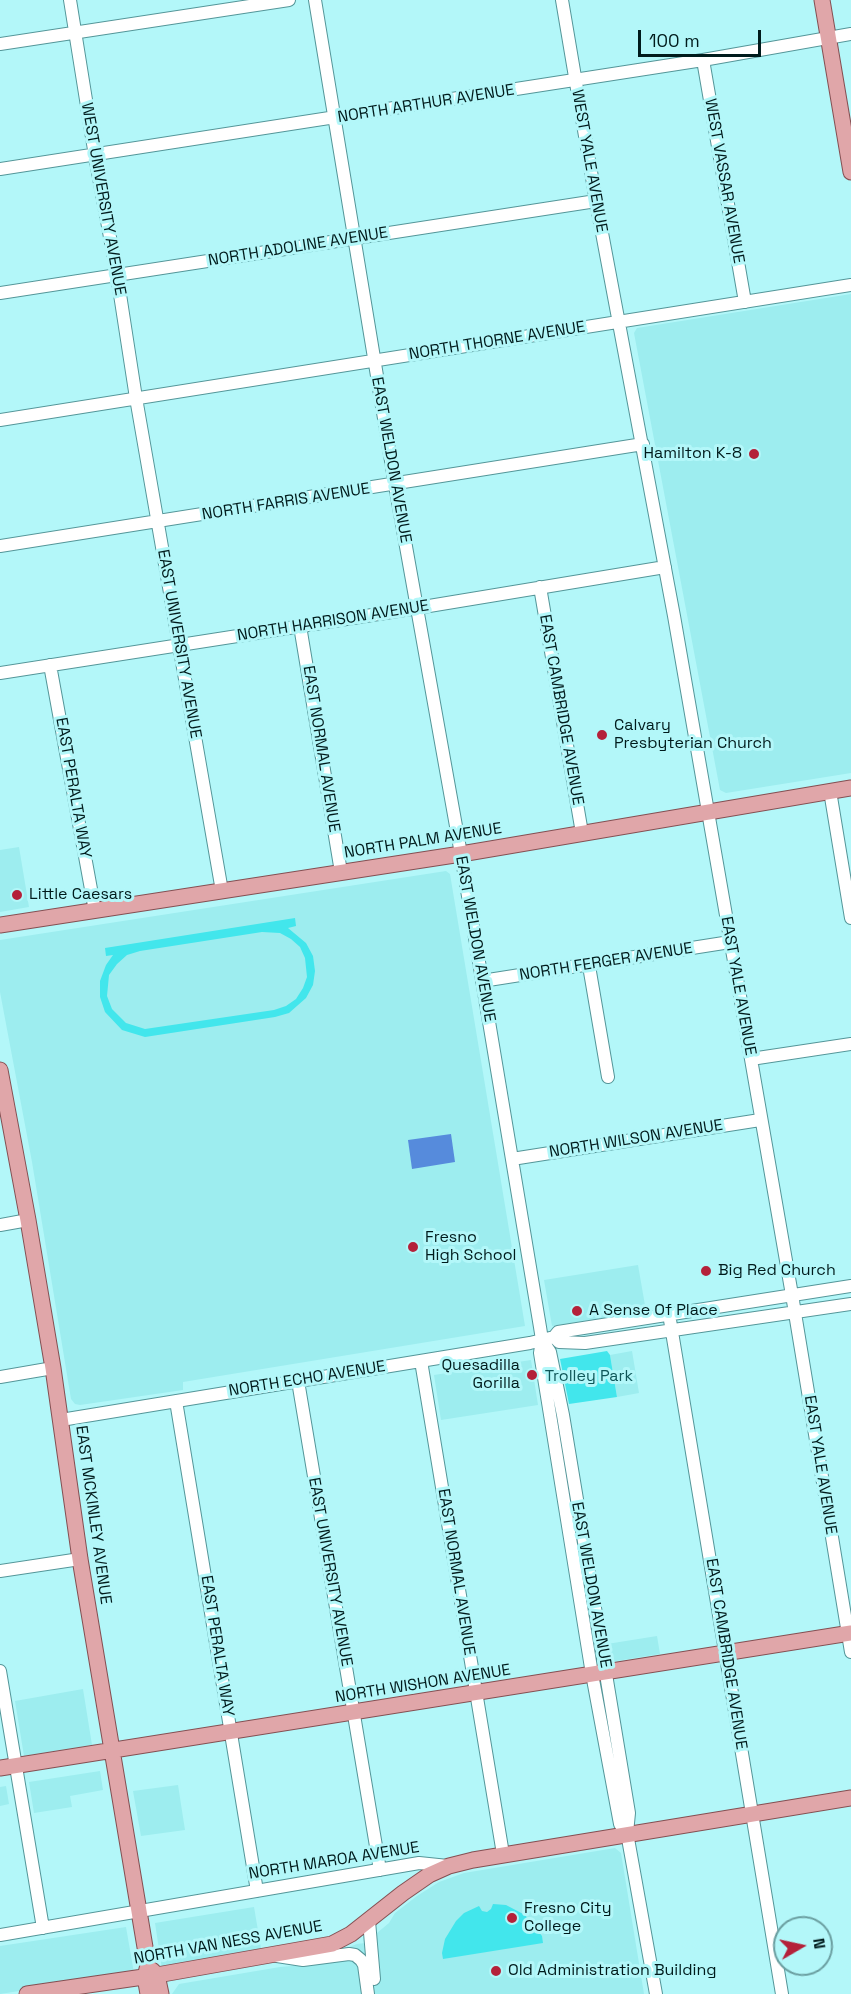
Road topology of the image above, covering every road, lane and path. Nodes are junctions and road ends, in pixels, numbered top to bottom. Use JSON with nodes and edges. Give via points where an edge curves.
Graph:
{"nodes":[{"id":1,"x":69,"y":0,"type":"edge"},
{"id":2,"x":289,"y":0,"type":"edge"},
{"id":3,"x":315,"y":0,"type":"edge"},
{"id":4,"x":562,"y":0,"type":"edge"},
{"id":5,"x":822,"y":0,"type":"edge"},
{"id":6,"x":75,"y":34,"type":"junction"},
{"id":7,"x":851,"y":34,"type":"edge"},
{"id":8,"x":829,"y":38,"type":"junction"},
{"id":9,"x":0,"y":44,"type":"edge"},
{"id":10,"x":703,"y":60,"type":"junction"},
{"id":11,"x":575,"y":80,"type":"junction"},
{"id":12,"x":335,"y":118,"type":"junction"},
{"id":13,"x":95,"y":156,"type":"junction"},
{"id":14,"x":850,"y":166,"type":"edge"},
{"id":15,"x":0,"y":169,"type":"edge"},
{"id":16,"x":596,"y":201,"type":"junction"},
{"id":17,"x":354,"y":238,"type":"junction"},
{"id":18,"x":117,"y":275,"type":"junction"},
{"id":19,"x":851,"y":285,"type":"edge"},
{"id":20,"x":0,"y":293,"type":"edge"},
{"id":21,"x":745,"y":302,"type":"junction"},
{"id":22,"x":618,"y":322,"type":"junction"},
{"id":23,"x":374,"y":361,"type":"junction"},
{"id":24,"x":136,"y":398,"type":"junction"},
{"id":25,"x":0,"y":420,"type":"edge"},
{"id":26,"x":643,"y":444,"type":"junction"},
{"id":27,"x":395,"y":485,"type":"junction"},
{"id":28,"x":158,"y":522,"type":"junction"},
{"id":29,"x":0,"y":546,"type":"edge"},
{"id":30,"x":665,"y":567,"type":"junction"},
{"id":31,"x":540,"y":587,"type":"junction"},
{"id":32,"x":417,"y":608,"type":"junction"},
{"id":33,"x":300,"y":626,"type":"junction"},
{"id":34,"x":180,"y":646,"type":"junction"},
{"id":35,"x":50,"y":665,"type":"junction"},
{"id":36,"x":0,"y":672,"type":"edge"},
{"id":37,"x":851,"y":788,"type":"edge"},
{"id":38,"x":830,"y":791,"type":"junction"},
{"id":39,"x":708,"y":813,"type":"junction"},
{"id":40,"x":582,"y":833,"type":"junction"},
{"id":41,"x":461,"y":854,"type":"junction"},
{"id":42,"x":341,"y":872,"type":"junction"},
{"id":43,"x":222,"y":891,"type":"junction"},
{"id":44,"x":95,"y":911,"type":"junction"},
{"id":45,"x":851,"y":918,"type":"edge"},
{"id":46,"x":0,"y":925,"type":"edge"},
{"id":47,"x":730,"y":942,"type":"junction"},
{"id":48,"x":589,"y":966,"type":"junction"},
{"id":49,"x":482,"y":981,"type":"junction"},
{"id":50,"x":851,"y":1044,"type":"edge"},
{"id":51,"x":751,"y":1059,"type":"junction"},
{"id":52,"x":0,"y":1070,"type":"edge"},
{"id":53,"x":608,"y":1077,"type":"dead end"},
{"id":54,"x":5,"y":1118,"type":"edge"},
{"id":55,"x":760,"y":1120,"type":"junction"},
{"id":56,"x":512,"y":1159,"type":"junction"},
{"id":57,"x":28,"y":1220,"type":"junction"},
{"id":58,"x":0,"y":1224,"type":"edge"},
{"id":59,"x":851,"y":1286,"type":"edge"},
{"id":60,"x":792,"y":1295,"type":"junction"},
{"id":61,"x":851,"y":1304,"type":"edge"},
{"id":62,"x":795,"y":1313,"type":"junction"},
{"id":63,"x":669,"y":1314,"type":"junction"},
{"id":64,"x":672,"y":1330,"type":"junction"},
{"id":65,"x":548,"y":1339,"type":"junction"},
{"id":66,"x":421,"y":1361,"type":"junction"},
{"id":67,"x":53,"y":1368,"type":"junction"},
{"id":68,"x":0,"y":1377,"type":"edge"},
{"id":69,"x":298,"y":1381,"type":"junction"},
{"id":70,"x":176,"y":1401,"type":"junction"},
{"id":71,"x":61,"y":1420,"type":"junction"},
{"id":72,"x":80,"y":1559,"type":"junction"},
{"id":73,"x":0,"y":1572,"type":"edge"},
{"id":74,"x":849,"y":1633,"type":"edge"},
{"id":75,"x":726,"y":1652,"type":"junction"},
{"id":76,"x":851,"y":1652,"type":"edge"},
{"id":77,"x":0,"y":1671,"type":"edge"},
{"id":78,"x":599,"y":1673,"type":"junction"},
{"id":79,"x":476,"y":1693,"type":"junction"},
{"id":80,"x":354,"y":1713,"type":"junction"},
{"id":81,"x":231,"y":1732,"type":"junction"},
{"id":82,"x":112,"y":1751,"type":"junction"},
{"id":83,"x":16,"y":1765,"type":"junction"},
{"id":84,"x":0,"y":1768,"type":"edge"},
{"id":85,"x":851,"y":1798,"type":"edge"},
{"id":86,"x":752,"y":1813,"type":"junction"},
{"id":87,"x":627,"y":1833,"type":"junction"},
{"id":88,"x":503,"y":1854,"type":"junction"},
{"id":89,"x":449,"y":1866,"type":"junction"},
{"id":90,"x":380,"y":1870,"type":"junction"},
{"id":91,"x":257,"y":1891,"type":"junction"},
{"id":92,"x":139,"y":1910,"type":"junction"},
{"id":93,"x":369,"y":1921,"type":"junction"},
{"id":94,"x":43,"y":1928,"type":"junction"},
{"id":95,"x":0,"y":1935,"type":"edge"},
{"id":96,"x":270,"y":1955,"type":"junction"},
{"id":97,"x":150,"y":1972,"type":"junction"},
{"id":98,"x":27,"y":1994,"type":"edge"},
{"id":99,"x":148,"y":1994,"type":"edge"},
{"id":100,"x":161,"y":1994,"type":"edge"},
{"id":101,"x":370,"y":1994,"type":"edge"},
{"id":102,"x":656,"y":1994,"type":"edge"},
{"id":103,"x":782,"y":1994,"type":"edge"}],
"edges":[{"from":1,"to":6,"type":"street","name":"WEST UNIVERSITY AVENUE"},
{"from":2,"to":6,"type":"street"},
{"from":3,"to":12,"type":"street","name":"EAST WELDON AVENUE"},
{"from":4,"to":11,"type":"street","name":"WEST YALE AVENUE"},
{"from":5,"to":8,"type":"main road"},
{"from":6,"to":9,"type":"street"},
{"from":6,"to":13,"type":"street","name":"WEST UNIVERSITY AVENUE"},
{"from":7,"to":8,"type":"street","name":"NORTH ARTHUR AVENUE"},
{"from":8,"to":10,"type":"street","name":"NORTH ARTHUR AVENUE"},
{"from":8,"to":14,"type":"main road"},
{"from":10,"to":11,"type":"street","name":"NORTH ARTHUR AVENUE"},
{"from":10,"to":21,"type":"street","name":"WEST VASSAR AVENUE"},
{"from":11,"to":12,"type":"street","name":"NORTH ARTHUR AVENUE"},
{"from":11,"to":16,"type":"street","name":"WEST YALE AVENUE"},
{"from":12,"to":13,"type":"street","name":"NORTH ARTHUR AVENUE"},
{"from":12,"to":17,"type":"street","name":"EAST WELDON AVENUE"},
{"from":13,"to":15,"type":"street","name":"NORTH ARTHUR AVENUE"},
{"from":13,"to":18,"type":"street","name":"WEST UNIVERSITY AVENUE"},
{"from":16,"to":17,"type":"street","name":"NORTH ADOLINE AVENUE"},
{"from":16,"to":22,"type":"street","name":"WEST YALE AVENUE"},
{"from":17,"to":18,"type":"street","name":"NORTH ADOLINE AVENUE"},
{"from":17,"to":23,"type":"street","name":"EAST WELDON AVENUE"},
{"from":18,"to":20,"type":"street","name":"NORTH ADOLINE AVENUE"},
{"from":18,"to":24,"type":"street","name":"WEST UNIVERSITY AVENUE"},
{"from":19,"to":21,"type":"street","name":"NORTH THORNE AVENUE"},
{"from":21,"to":22,"type":"street","name":"NORTH THORNE AVENUE"},
{"from":22,"to":23,"type":"street","name":"NORTH THORNE AVENUE"},
{"from":22,"to":26,"type":"street","name":"EAST YALE AVENUE"},
{"from":23,"to":24,"type":"street","name":"NORTH THORNE AVENUE"},
{"from":23,"to":27,"type":"street","name":"EAST WELDON AVENUE"},
{"from":24,"to":25,"type":"street","name":"NORTH THORNE AVENUE"},
{"from":24,"to":28,"type":"street","name":"EAST UNIVERSITY AVENUE"},
{"from":26,"to":27,"type":"street","name":"NORTH FARRIS AVENUE"},
{"from":26,"to":30,"type":"street","name":"EAST YALE AVENUE"},
{"from":27,"to":28,"type":"street","name":"NORTH FARRIS AVENUE"},
{"from":27,"to":32,"type":"street","name":"EAST WELDON AVENUE"},
{"from":28,"to":29,"type":"street","name":"NORTH FARRIS AVENUE"},
{"from":28,"to":34,"type":"street","name":"EAST UNIVERSITY AVENUE"},
{"from":30,"to":31,"type":"street","name":"NORTH HARRISON AVENUE"},
{"from":30,"to":39,"type":"street","name":"EAST YALE AVENUE"},
{"from":31,"to":32,"type":"street","name":"NORTH HARRISON AVENUE"},
{"from":31,"to":40,"type":"street","name":"EAST CAMBRIDGE AVENUE"},
{"from":32,"to":33,"type":"street","name":"NORTH HARRISON AVENUE"},
{"from":32,"to":41,"type":"street","name":"EAST WELDON AVENUE"},
{"from":33,"to":34,"type":"street","name":"NORTH HARRISON AVENUE"},
{"from":33,"to":42,"type":"street","name":"EAST NORMAL AVENUE"},
{"from":34,"to":35,"type":"street","name":"NORTH HARRISON AVENUE"},
{"from":34,"to":43,"type":"street","name":"EAST UNIVERSITY AVENUE"},
{"from":35,"to":36,"type":"street","name":"NORTH HARRISON AVENUE"},
{"from":35,"to":44,"type":"street","name":"EAST PERALTA WAY"},
{"from":37,"to":38,"type":"main road","name":"NORTH PALM AVENUE"},
{"from":38,"to":39,"type":"main road","name":"NORTH PALM AVENUE"},
{"from":38,"to":45,"type":"street"},
{"from":39,"to":40,"type":"main road","name":"NORTH PALM AVENUE"},
{"from":39,"to":47,"type":"street","name":"EAST YALE AVENUE"},
{"from":40,"to":41,"type":"main road","name":"NORTH PALM AVENUE"},
{"from":41,"to":42,"type":"main road","name":"NORTH PALM AVENUE"},
{"from":41,"to":49,"type":"street","name":"EAST WELDON AVENUE"},
{"from":42,"to":43,"type":"main road","name":"NORTH PALM AVENUE"},
{"from":43,"to":44,"type":"main road","name":"NORTH PALM AVENUE"},
{"from":44,"to":46,"type":"main road","name":"NORTH PALM AVENUE"},
{"from":47,"to":48,"type":"street","name":"NORTH FERGER AVENUE"},
{"from":47,"to":51,"type":"street","name":"EAST YALE AVENUE"},
{"from":48,"to":49,"type":"street","name":"NORTH FERGER AVENUE"},
{"from":48,"to":53,"type":"street"},
{"from":49,"to":56,"type":"street","name":"EAST WELDON AVENUE"},
{"from":50,"to":51,"type":"street"},
{"from":51,"to":55,"type":"street","name":"EAST YALE AVENUE"},
{"from":52,"to":54,"type":"main road","name":"EAST MCKINLEY AVENUE"},
{"from":54,"to":57,"type":"main road","name":"EAST MCKINLEY AVENUE"},
{"from":55,"to":56,"type":"street","name":"NORTH WILSON AVENUE"},
{"from":55,"to":60,"type":"street","name":"EAST YALE AVENUE"},
{"from":56,"to":65,"type":"street","name":"EAST WELDON AVENUE"},
{"from":57,"to":58,"type":"street"},
{"from":57,"to":67,"type":"main road","name":"EAST MCKINLEY AVENUE"},
{"from":59,"to":60,"type":"street"},
{"from":60,"to":62,"type":"street","name":"EAST YALE AVENUE"},
{"from":60,"to":63,"type":"street"},
{"from":61,"to":62,"type":"street"},
{"from":62,"to":64,"type":"street"},
{"from":62,"to":74,"type":"street","name":"EAST YALE AVENUE"},
{"from":63,"to":64,"type":"street","name":"EAST CAMBRIDGE AVENUE"},
{"from":63,"to":65,"type":"street","via":[[558,1332]]},
{"from":64,"to":65,"type":"street","via":[[573,1344]]},
{"from":64,"to":75,"type":"street","name":"EAST CAMBRIDGE AVENUE"},
{"from":65,"to":66,"type":"street","name":"NORTH ECHO AVENUE"},
{"from":65,"to":78,"type":"street","name":"EAST WELDON AVENUE","via":[[540,1353],[567,1479]]},
{"from":66,"to":69,"type":"street","name":"NORTH ECHO AVENUE"},
{"from":66,"to":79,"type":"street","name":"EAST NORMAL AVENUE"},
{"from":67,"to":68,"type":"street"},
{"from":67,"to":71,"type":"main road","name":"EAST MCKINLEY AVENUE"},
{"from":69,"to":70,"type":"street","name":"NORTH ECHO AVENUE"},
{"from":69,"to":80,"type":"street","name":"EAST UNIVERSITY AVENUE"},
{"from":70,"to":71,"type":"street","name":"NORTH ECHO AVENUE"},
{"from":70,"to":81,"type":"street","name":"EAST PERALTA WAY"},
{"from":71,"to":72,"type":"main road","name":"EAST MCKINLEY AVENUE"},
{"from":72,"to":73,"type":"street"},
{"from":72,"to":82,"type":"main road","name":"EAST MCKINLEY AVENUE"},
{"from":74,"to":75,"type":"main road","name":"NORTH WISHON AVENUE"},
{"from":74,"to":76,"type":"street","name":"EAST YALE AVENUE"},
{"from":75,"to":78,"type":"main road","name":"NORTH WISHON AVENUE"},
{"from":75,"to":86,"type":"street","name":"EAST CAMBRIDGE AVENUE"},
{"from":77,"to":83,"type":"street"},
{"from":78,"to":79,"type":"main road","name":"NORTH WISHON AVENUE"},
{"from":78,"to":87,"type":"street","name":"EAST WELDON AVENUE","via":[[629,1813]]},
{"from":79,"to":80,"type":"main road","name":"NORTH WISHON AVENUE"},
{"from":79,"to":88,"type":"street","name":"EAST NORMAL AVENUE"},
{"from":80,"to":81,"type":"main road","name":"NORTH WISHON AVENUE"},
{"from":80,"to":90,"type":"street","name":"EAST UNIVERSITY AVENUE"},
{"from":81,"to":82,"type":"main road","name":"NORTH WISHON AVENUE"},
{"from":81,"to":91,"type":"street","name":"EAST PERALTA WAY"},
{"from":82,"to":83,"type":"main road","name":"NORTH WISHON AVENUE"},
{"from":82,"to":92,"type":"main road","name":"EAST MCKINLEY AVENUE"},
{"from":83,"to":84,"type":"main road","name":"NORTH WISHON AVENUE"},
{"from":83,"to":94,"type":"street"},
{"from":85,"to":86,"type":"main road","name":"NORTH MAROA AVENUE"},
{"from":86,"to":87,"type":"main road","name":"NORTH MAROA AVENUE"},
{"from":86,"to":103,"type":"street","name":"EAST CAMBRIDGE AVENUE"},
{"from":87,"to":88,"type":"main road","name":"NORTH MAROA AVENUE"},
{"from":87,"to":102,"type":"street","name":"EAST WELDON AVENUE"},
{"from":88,"to":89,"type":"main road","name":"NORTH MAROA AVENUE"},
{"from":89,"to":90,"type":"street","name":"NORTH MAROA AVENUE","via":[[419,1863]]},
{"from":89,"to":93,"type":"main road","name":"NORTH VAN NESS AVENUE","via":[[413,1886]]},
{"from":90,"to":91,"type":"street","name":"NORTH MAROA AVENUE"},
{"from":91,"to":92,"type":"street","name":"NORTH MAROA AVENUE"},
{"from":92,"to":94,"type":"street","name":"NORTH MAROA AVENUE"},
{"from":92,"to":97,"type":"main road","name":"EAST MCKINLEY AVENUE"},
{"from":93,"to":96,"type":"main road","name":"NORTH VAN NESS AVENUE","via":[[332,1944]]},
{"from":93,"to":101,"type":"street","via":[[375,1989]]},
{"from":94,"to":95,"type":"street","name":"NORTH MAROA AVENUE"},
{"from":96,"to":97,"type":"main road","name":"NORTH VAN NESS AVENUE"},
{"from":96,"to":101,"type":"street","via":[[303,1960],[355,1955],[364,1965]]},
{"from":97,"to":98,"type":"main road","name":"NORTH VAN NESS AVENUE"},
{"from":97,"to":99,"type":"main road","name":"EAST MCKINLEY AVENUE"},
{"from":97,"to":100,"type":"main road","name":"EAST MCKINLEY AVENUE"}]}
